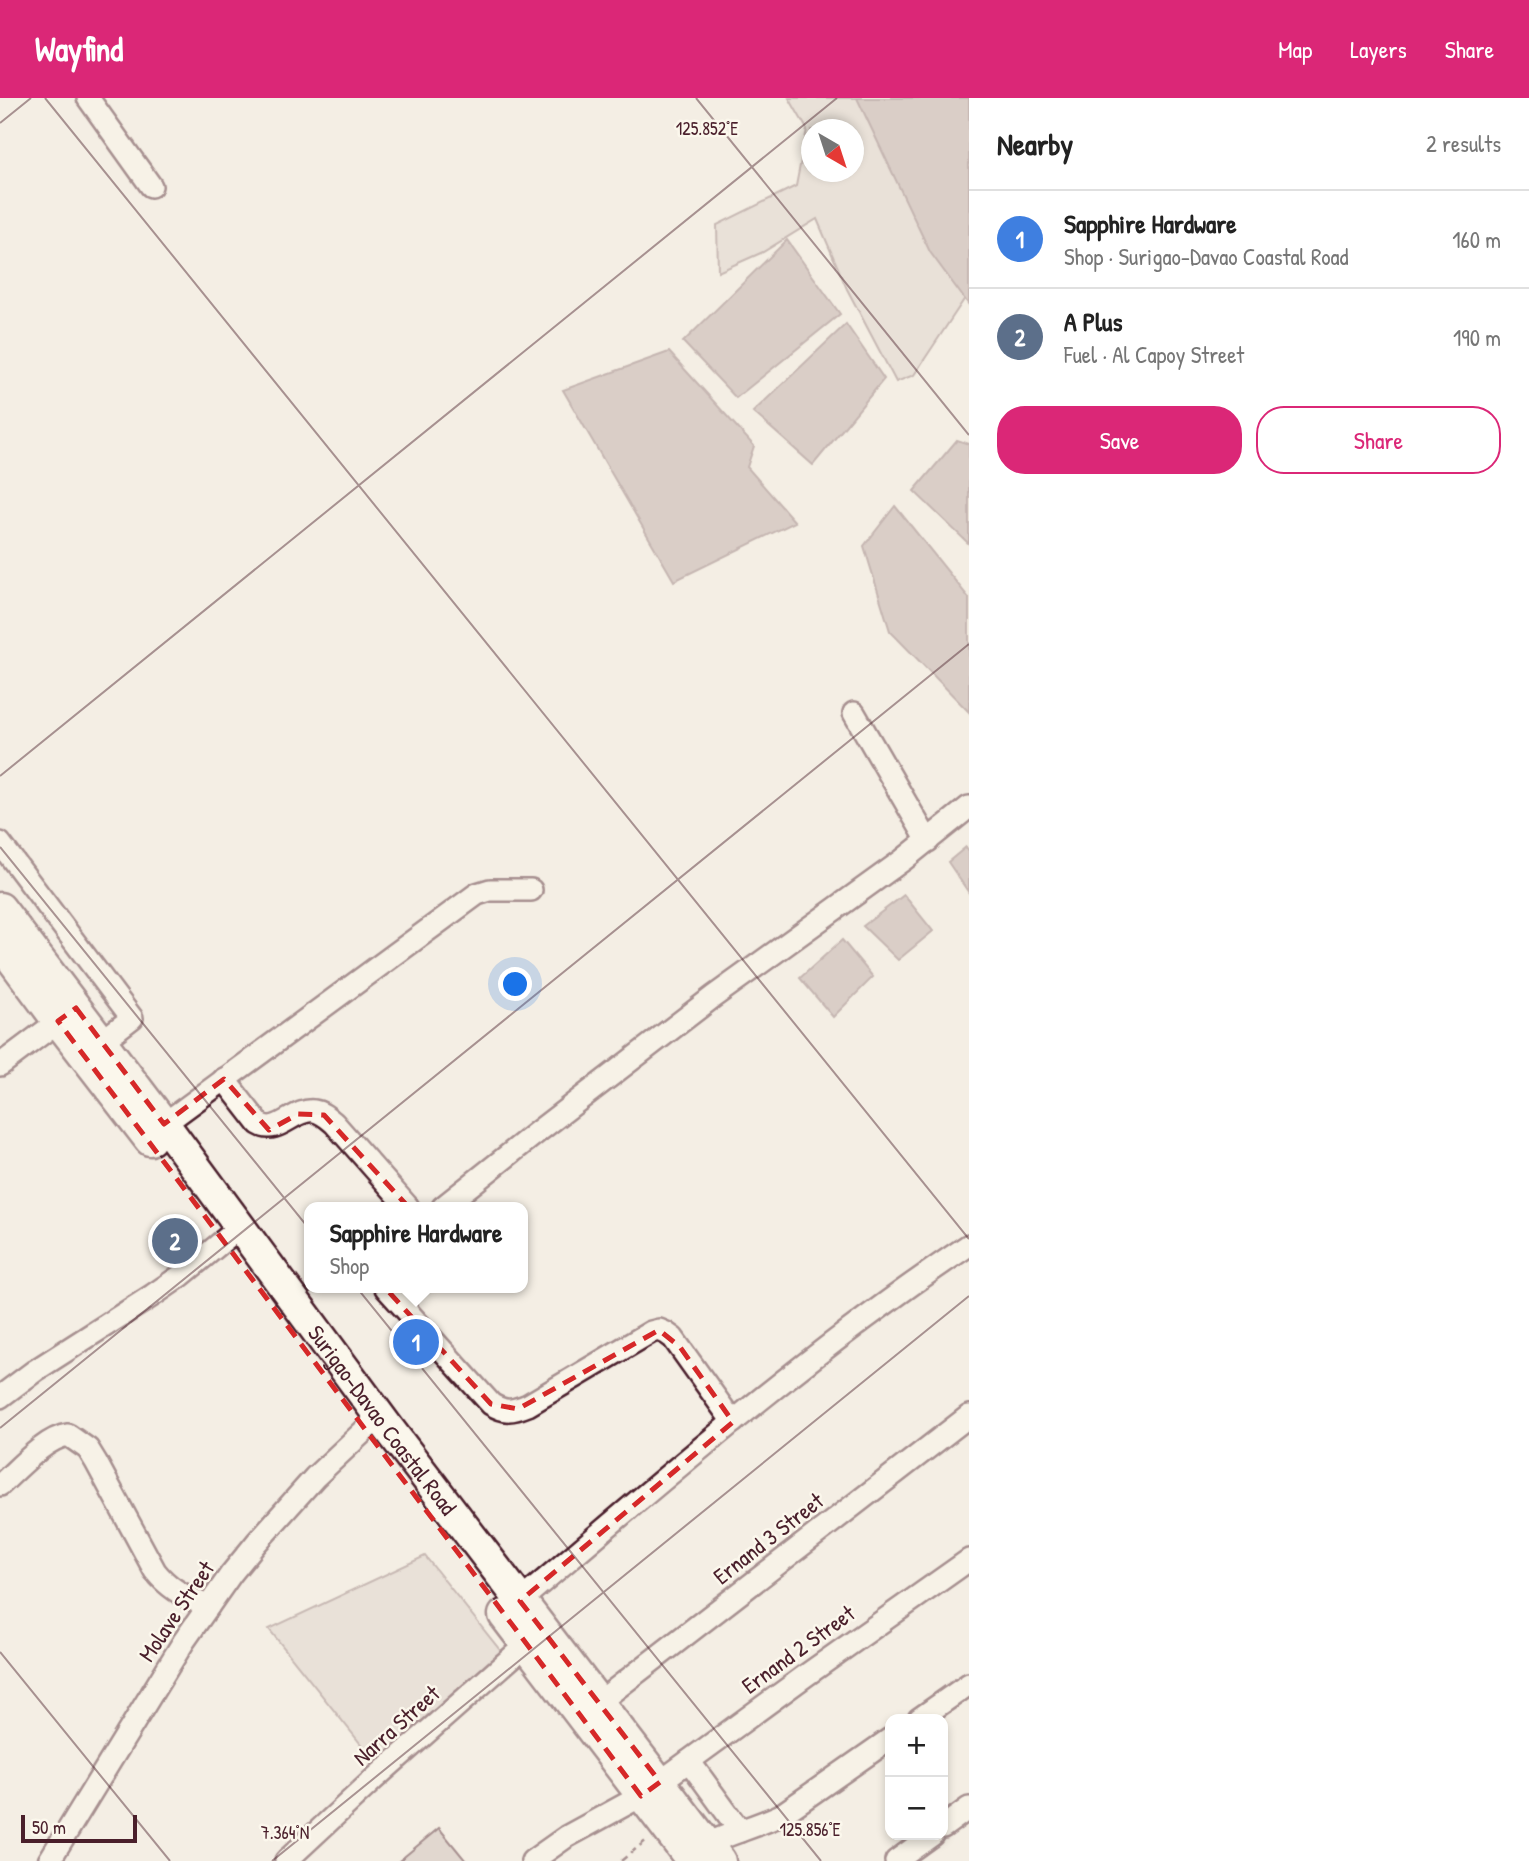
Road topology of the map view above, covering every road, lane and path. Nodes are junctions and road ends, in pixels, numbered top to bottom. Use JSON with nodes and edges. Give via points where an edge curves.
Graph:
{"nodes":[{"id":1,"x":88,"y":98,"type":"edge"},
{"id":2,"x":151,"y":186,"type":"dead end"},
{"id":3,"x":853,"y":713,"type":"dead end"},
{"id":4,"x":969,"y":807,"type":"edge"},
{"id":5,"x":928,"y":841,"type":"junction"},
{"id":6,"x":0,"y":844,"type":"edge"},
{"id":7,"x":531,"y":890,"type":"dead end"},
{"id":8,"x":0,"y":908,"type":"edge"},
{"id":9,"x":0,"y":943,"type":"edge"},
{"id":10,"x":67,"y":1015,"type":"junction"},
{"id":11,"x":101,"y":1042,"type":"junction"},
{"id":12,"x":0,"y":1065,"type":"edge"},
{"id":13,"x":224,"y":1079,"type":"junction"},
{"id":14,"x":164,"y":1124,"type":"junction"},
{"id":15,"x":404,"y":1202,"type":"edge"},
{"id":16,"x":449,"y":1202,"type":"edge"},
{"id":17,"x":232,"y":1233,"type":"junction"},
{"id":18,"x":969,"y":1245,"type":"edge"},
{"id":19,"x":391,"y":1293,"type":"edge"},
{"id":20,"x":0,"y":1397,"type":"edge"},
{"id":21,"x":969,"y":1416,"type":"edge"},
{"id":22,"x":733,"y":1422,"type":"junction"},
{"id":23,"x":373,"y":1423,"type":"junction"},
{"id":24,"x":0,"y":1485,"type":"edge"},
{"id":25,"x":969,"y":1560,"type":"edge"},
{"id":26,"x":520,"y":1601,"type":"junction"},
{"id":27,"x":208,"y":1606,"type":"junction"},
{"id":28,"x":535,"y":1637,"type":"junction"},
{"id":29,"x":969,"y":1684,"type":"edge"},
{"id":30,"x":599,"y":1702,"type":"junction"},
{"id":31,"x":926,"y":1714,"type":"edge"},
{"id":32,"x":885,"y":1742,"type":"edge"},
{"id":33,"x":689,"y":1761,"type":"junction"},
{"id":34,"x":651,"y":1789,"type":"junction"},
{"id":35,"x":969,"y":1808,"type":"edge"},
{"id":36,"x":948,"y":1823,"type":"edge"},
{"id":37,"x":664,"y":1825,"type":"junction"},
{"id":38,"x":740,"y":1831,"type":"junction"},
{"id":39,"x":925,"y":1840,"type":"edge"},
{"id":40,"x":698,"y":1857,"type":"edge"},
{"id":41,"x":50,"y":1861,"type":"edge"},
{"id":42,"x":286,"y":1861,"type":"edge"},
{"id":43,"x":532,"y":1861,"type":"edge"},
{"id":44,"x":621,"y":1861,"type":"edge"},
{"id":45,"x":896,"y":1861,"type":"edge"}],
"edges":[{"from":1,"to":2,"type":"street"},
{"from":3,"to":5,"type":"street"},
{"from":4,"to":5,"type":"street"},
{"from":5,"to":16,"type":"street","via":[[713,996]]},
{"from":6,"to":11,"type":"street","via":[[132,1018]]},
{"from":7,"to":13,"type":"street","via":[[477,894]]},
{"from":8,"to":10,"type":"highway","name":"Surigao-Davao Coastal Road"},
{"from":9,"to":10,"type":"highway","name":"Surigao-Davao Coastal Road"},
{"from":10,"to":11,"type":"highway","name":"Surigao-Davao Coastal Road"},
{"from":10,"to":12,"type":"street"},
{"from":10,"to":17,"type":"highway","name":"Surigao-Davao Coastal Road","via":[[153,1143]]},
{"from":11,"to":14,"type":"highway","name":"Surigao-Davao Coastal Road"},
{"from":13,"to":14,"type":"street"},
{"from":13,"to":15,"type":"street","via":[[265,1128],[305,1112],[324,1115]]},
{"from":14,"to":17,"type":"highway","name":"Surigao-Davao Coastal Road"},
{"from":17,"to":20,"type":"street","via":[[153,1296]]},
{"from":17,"to":23,"type":"highway","name":"Surigao-Davao Coastal Road"},
{"from":18,"to":22,"type":"street","via":[[845,1332]]},
{"from":19,"to":22,"type":"street","via":[[499,1409],[508,1412],[528,1405],[659,1330],[680,1347]]},
{"from":21,"to":30,"type":"street","name":"Ernand 3 Street"},
{"from":22,"to":26,"type":"street"},
{"from":23,"to":26,"type":"highway","name":"Surigao-Davao Coastal Road"},
{"from":23,"to":27,"type":"street","name":"Molave Street","via":[[315,1477]]},
{"from":23,"to":28,"type":"highway","name":"Surigao-Davao Coastal Road"},
{"from":24,"to":27,"type":"street","via":[[46,1444],[68,1435],[88,1449],[163,1582]]},
{"from":25,"to":33,"type":"street","name":"Ernand 2 Street"},
{"from":26,"to":28,"type":"highway","name":"Surigao-Davao Coastal Road"},
{"from":27,"to":41,"type":"street","name":"Molave Street"},
{"from":28,"to":30,"type":"highway","name":"Surigao-Davao Coastal Road"},
{"from":28,"to":34,"type":"highway","name":"Surigao-Davao Coastal Road"},
{"from":28,"to":42,"type":"street","name":"Narra Street"},
{"from":29,"to":31,"type":"street"},
{"from":30,"to":34,"type":"highway","name":"Surigao-Davao Coastal Road"},
{"from":32,"to":38,"type":"street","via":[[781,1815]]},
{"from":33,"to":34,"type":"street","name":"Ernand 2 Street"},
{"from":33,"to":38,"type":"street"},
{"from":34,"to":37,"type":"highway","name":"Surigao-Davao Coastal Road"},
{"from":34,"to":40,"type":"highway","name":"Surigao-Davao Coastal Road"},
{"from":34,"to":43,"type":"street","name":"Ernand 2 Street"},
{"from":35,"to":36,"type":"street"},
{"from":37,"to":40,"type":"highway","name":"Surigao-Davao Coastal Road"},
{"from":37,"to":44,"type":"path"},
{"from":38,"to":40,"type":"street"},
{"from":39,"to":45,"type":"street"}]}
